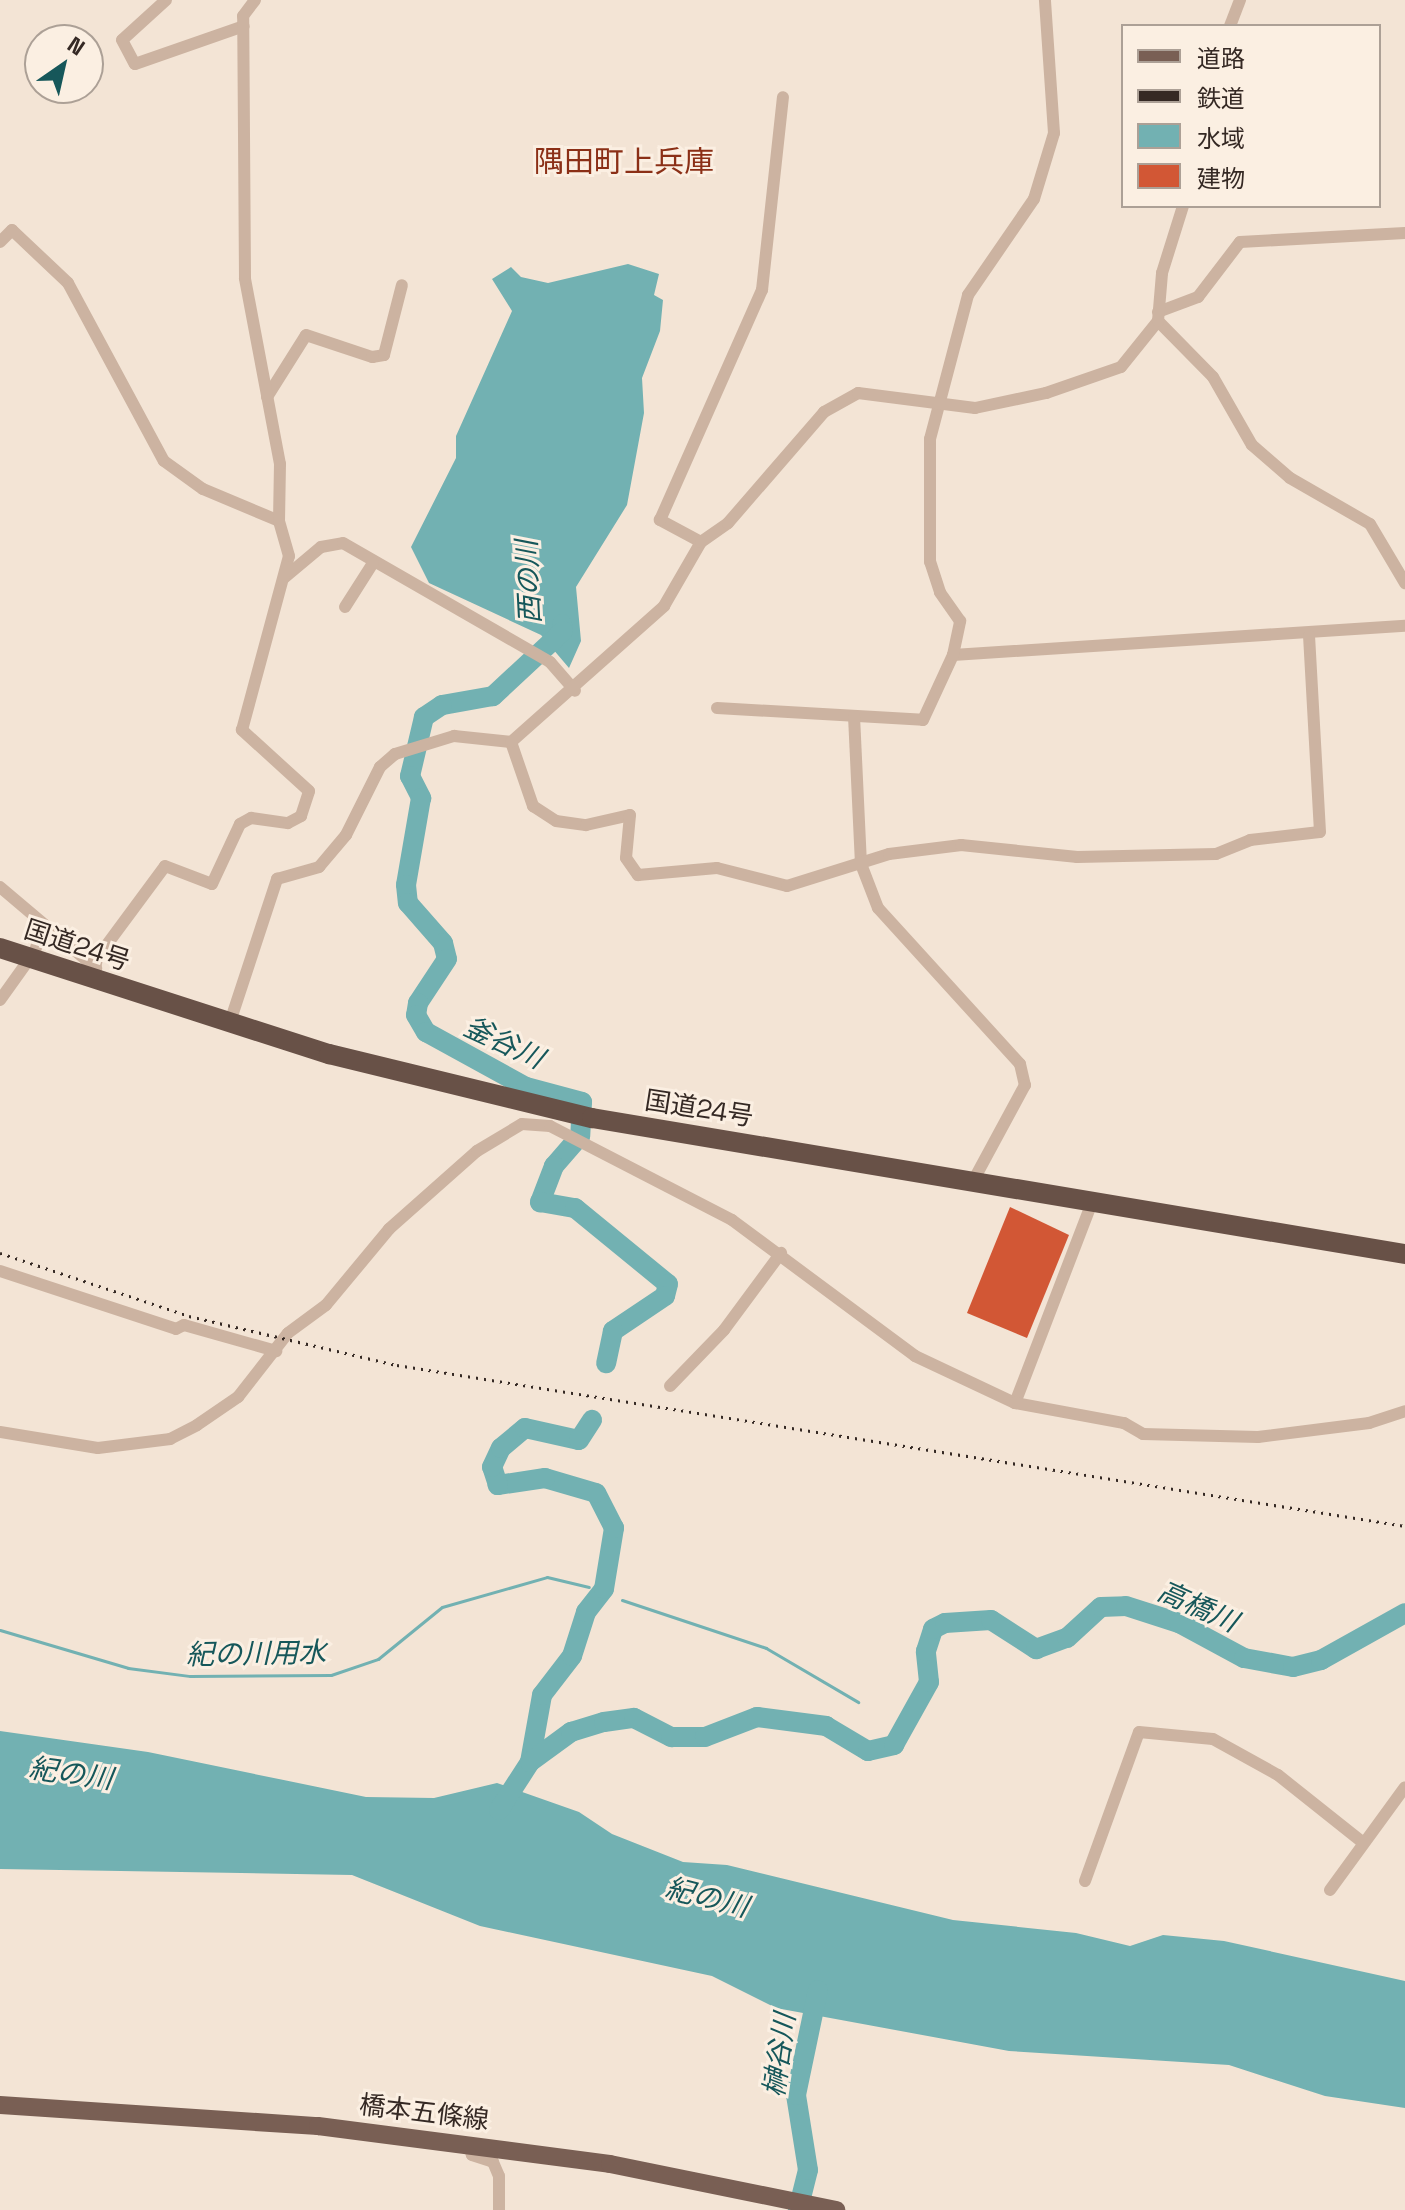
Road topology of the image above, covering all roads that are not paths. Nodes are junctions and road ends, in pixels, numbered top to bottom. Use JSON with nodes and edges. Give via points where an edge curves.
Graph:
{"nodes":[{"id":1,"x":166,"y":0,"type":"edge"},
{"id":2,"x":255,"y":0,"type":"edge"},
{"id":3,"x":1045,"y":0,"type":"edge"},
{"id":4,"x":1240,"y":0,"type":"edge"},
{"id":5,"x":1231,"y":24,"type":"edge"},
{"id":6,"x":244,"y":26,"type":"junction"},
{"id":7,"x":783,"y":97,"type":"dead end"},
{"id":8,"x":1182,"y":208,"type":"edge"},
{"id":9,"x":1405,"y":233,"type":"edge"},
{"id":10,"x":0,"y":242,"type":"edge"},
{"id":11,"x":402,"y":285,"type":"dead end"},
{"id":12,"x":1158,"y":316,"type":"junction"},
{"id":13,"x":267,"y":397,"type":"junction"},
{"id":14,"x":939,"y":400,"type":"junction"},
{"id":15,"x":279,"y":521,"type":"junction"},
{"id":16,"x":701,"y":542,"type":"junction"},
{"id":17,"x":373,"y":563,"type":"junction"},
{"id":18,"x":284,"y":578,"type":"junction"},
{"id":19,"x":1405,"y":583,"type":"edge"},
{"id":20,"x":345,"y":607,"type":"dead end"},
{"id":21,"x":1405,"y":626,"type":"edge"},
{"id":22,"x":1309,"y":636,"type":"junction"},
{"id":23,"x":953,"y":655,"type":"junction"},
{"id":24,"x":575,"y":691,"type":"junction"},
{"id":25,"x":717,"y":708,"type":"dead end"},
{"id":26,"x":854,"y":716,"type":"junction"},
{"id":27,"x":511,"y":742,"type":"junction"},
{"id":28,"x":861,"y":864,"type":"junction"},
{"id":29,"x":0,"y":887,"type":"edge"},
{"id":30,"x":43,"y":925,"type":"junction"},
{"id":31,"x":0,"y":948,"type":"edge"},
{"id":32,"x":29,"y":958,"type":"junction"},
{"id":33,"x":94,"y":974,"type":"junction"},
{"id":34,"x":0,"y":1000,"type":"edge"},
{"id":35,"x":230,"y":1022,"type":"junction"},
{"id":36,"x":973,"y":1181,"type":"junction"},
{"id":37,"x":1093,"y":1200,"type":"junction"},
{"id":38,"x":781,"y":1253,"type":"junction"},
{"id":39,"x":1405,"y":1254,"type":"edge"},
{"id":40,"x":0,"y":1271,"type":"edge"},
{"id":41,"x":276,"y":1351,"type":"junction"},
{"id":42,"x":670,"y":1386,"type":"dead end"},
{"id":43,"x":1015,"y":1403,"type":"junction"},
{"id":44,"x":1405,"y":1411,"type":"edge"},
{"id":45,"x":0,"y":1432,"type":"edge"},
{"id":46,"x":1405,"y":1787,"type":"edge"},
{"id":47,"x":1361,"y":1841,"type":"junction"},
{"id":48,"x":1085,"y":1881,"type":"dead end"},
{"id":49,"x":1330,"y":1890,"type":"dead end"},
{"id":50,"x":0,"y":2105,"type":"edge"},
{"id":51,"x":469,"y":2146,"type":"junction"},
{"id":52,"x":825,"y":2208,"type":"edge"},
{"id":53,"x":499,"y":2210,"type":"edge"}],
"edges":[{"from":1,"to":6,"type":"street","via":[[122,40],[135,64]]},
{"from":2,"to":6,"type":"street"},
{"from":3,"to":14,"type":"street","via":[[1054,133],[1034,199],[968,295]]},
{"from":4,"to":5,"type":"street"},
{"from":6,"to":13,"type":"street","via":[[245,278]]},
{"from":7,"to":16,"type":"street","via":[[762,290],[660,520]]},
{"from":8,"to":12,"type":"street","via":[[1162,273]]},
{"from":9,"to":12,"type":"street","via":[[1240,242],[1198,297]]},
{"from":10,"to":15,"type":"street","via":[[12,230],[68,283],[164,461],[203,489]]},
{"from":11,"to":13,"type":"street","via":[[384,355],[372,357],[306,335]]},
{"from":12,"to":14,"type":"street","via":[[1106,376],[975,408]]},
{"from":12,"to":19,"type":"street","via":[[1213,377],[1252,445],[1290,478],[1370,524]]},
{"from":13,"to":15,"type":"street","via":[[280,464]]},
{"from":14,"to":16,"type":"street","via":[[858,393],[824,412],[728,523]]},
{"from":14,"to":23,"type":"street","via":[[930,439],[930,562],[940,592],[960,621]]},
{"from":15,"to":18,"type":"street","via":[[289,556]]},
{"from":16,"to":24,"type":"street","via":[[664,606]]},
{"from":17,"to":18,"type":"street","via":[[343,543],[321,547]]},
{"from":17,"to":20,"type":"street"},
{"from":17,"to":24,"type":"street","via":[[550,662]]},
{"from":18,"to":33,"type":"street","via":[[242,730],[309,791],[301,816],[288,823],[251,818],[240,824],[212,884],[165,866]]},
{"from":21,"to":22,"type":"street"},
{"from":22,"to":23,"type":"street"},
{"from":22,"to":28,"type":"street","via":[[1320,832],[1250,840],[1216,854],[1113,859],[961,845]]},
{"from":23,"to":26,"type":"street","via":[[923,720]]},
{"from":24,"to":27,"type":"street"},
{"from":25,"to":26,"type":"street"},
{"from":26,"to":28,"type":"street"},
{"from":27,"to":28,"type":"street","via":[[533,806],[556,821],[586,825],[630,815],[626,858],[638,875],[717,868],[787,886]]},
{"from":27,"to":35,"type":"street","via":[[454,736],[416,747],[380,767],[346,835],[319,867],[277,879]]},
{"from":28,"to":36,"type":"street","via":[[878,908],[1020,1064],[1025,1085]]},
{"from":29,"to":30,"type":"street"},
{"from":30,"to":32,"type":"street"},
{"from":30,"to":33,"type":"street"},
{"from":31,"to":32,"type":"highway","name":"国道24号"},
{"from":32,"to":33,"type":"highway","name":"国道24号"},
{"from":32,"to":34,"type":"street"},
{"from":33,"to":35,"type":"highway","name":"国道24号"},
{"from":35,"to":36,"type":"highway","name":"国道24号","via":[[415,1077],[582,1116]]},
{"from":36,"to":37,"type":"highway","name":"国道24号"},
{"from":37,"to":39,"type":"highway","name":"国道24号"},
{"from":37,"to":43,"type":"street"},
{"from":38,"to":41,"type":"street","via":[[550,1126],[522,1124],[477,1151],[389,1229],[326,1305]]},
{"from":38,"to":42,"type":"street","via":[[724,1330]]},
{"from":38,"to":43,"type":"street","via":[[915,1356]]},
{"from":40,"to":41,"type":"street","via":[[176,1329],[184,1325]]},
{"from":41,"to":45,"type":"street","via":[[238,1397],[170,1439],[71,1447]]},
{"from":43,"to":44,"type":"street","via":[[1124,1423],[1143,1434],[1258,1437],[1369,1423]]},
{"from":46,"to":47,"type":"street"},
{"from":47,"to":48,"type":"street","via":[[1278,1775],[1221,1743],[1139,1732]]},
{"from":47,"to":49,"type":"street"},
{"from":50,"to":51,"type":"main road","name":"橋本五條線","via":[[318,2126]]},
{"from":51,"to":52,"type":"main road","name":"橋本五條線","via":[[610,2164]]},
{"from":51,"to":53,"type":"street","via":[[472,2155],[493,2162]]}]}
